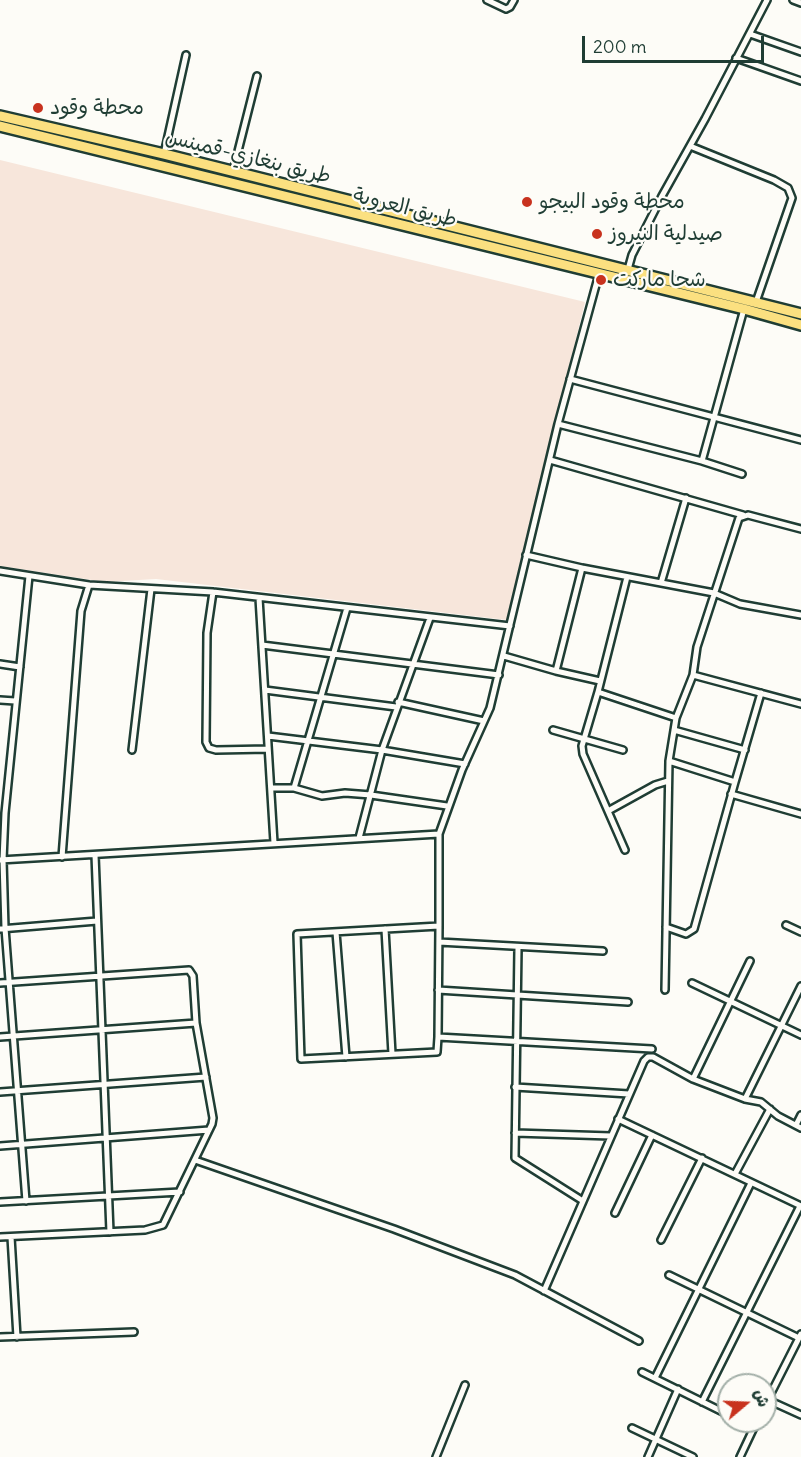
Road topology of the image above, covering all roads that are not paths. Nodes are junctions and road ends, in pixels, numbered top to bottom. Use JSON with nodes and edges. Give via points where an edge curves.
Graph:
{"nodes":[{"id":1,"x":487,"y":0,"type":"edge"},
{"id":2,"x":514,"y":0,"type":"edge"},
{"id":3,"x":767,"y":0,"type":"edge"},
{"id":4,"x":793,"y":0,"type":"edge"},
{"id":5,"x":801,"y":3,"type":"edge"},
{"id":6,"x":750,"y":34,"type":"junction"},
{"id":7,"x":801,"y":52,"type":"edge"},
{"id":8,"x":186,"y":55,"type":"dead end"},
{"id":9,"x":736,"y":58,"type":"junction"},
{"id":10,"x":257,"y":76,"type":"dead end"},
{"id":11,"x":801,"y":81,"type":"edge"},
{"id":12,"x":0,"y":116,"type":"edge"},
{"id":13,"x":0,"y":126,"type":"edge"},
{"id":14,"x":690,"y":146,"type":"junction"},
{"id":15,"x":164,"y":154,"type":"junction"},
{"id":16,"x":233,"y":171,"type":"junction"},
{"id":17,"x":628,"y":270,"type":"junction"},
{"id":18,"x":599,"y":274,"type":"junction"},
{"id":19,"x":625,"y":280,"type":"junction"},
{"id":20,"x":756,"y":302,"type":"junction"},
{"id":21,"x":744,"y":309,"type":"junction"},
{"id":22,"x":801,"y":314,"type":"edge"},
{"id":23,"x":801,"y":325,"type":"edge"},
{"id":24,"x":570,"y":379,"type":"junction"},
{"id":25,"x":714,"y":416,"type":"junction"},
{"id":26,"x":558,"y":424,"type":"junction"},
{"id":27,"x":801,"y":440,"type":"edge"},
{"id":28,"x":550,"y":460,"type":"junction"},
{"id":29,"x":702,"y":461,"type":"junction"},
{"id":30,"x":742,"y":474,"type":"dead end"},
{"id":31,"x":686,"y":498,"type":"junction"},
{"id":32,"x":743,"y":515,"type":"junction"},
{"id":33,"x":801,"y":529,"type":"edge"},
{"id":34,"x":526,"y":555,"type":"junction"},
{"id":35,"x":582,"y":568,"type":"junction"},
{"id":36,"x":0,"y":571,"type":"edge"},
{"id":37,"x":29,"y":576,"type":"junction"},
{"id":38,"x":627,"y":577,"type":"junction"},
{"id":39,"x":661,"y":583,"type":"junction"},
{"id":40,"x":89,"y":585,"type":"junction"},
{"id":41,"x":151,"y":589,"type":"junction"},
{"id":42,"x":213,"y":592,"type":"junction"},
{"id":43,"x":714,"y":594,"type":"junction"},
{"id":44,"x":259,"y":598,"type":"junction"},
{"id":45,"x":347,"y":608,"type":"junction"},
{"id":46,"x":801,"y":615,"type":"edge"},
{"id":47,"x":430,"y":618,"type":"junction"},
{"id":48,"x":510,"y":626,"type":"junction"},
{"id":49,"x":262,"y":645,"type":"junction"},
{"id":50,"x":334,"y":654,"type":"junction"},
{"id":51,"x":504,"y":656,"type":"junction"},
{"id":52,"x":0,"y":664,"type":"edge"},
{"id":53,"x":412,"y":664,"type":"junction"},
{"id":54,"x":20,"y":667,"type":"junction"},
{"id":55,"x":556,"y":671,"type":"junction"},
{"id":56,"x":499,"y":675,"type":"junction"},
{"id":57,"x":693,"y":675,"type":"junction"},
{"id":58,"x":600,"y":681,"type":"junction"},
{"id":59,"x":265,"y":690,"type":"junction"},
{"id":60,"x":598,"y":692,"type":"junction"},
{"id":61,"x":761,"y":693,"type":"junction"},
{"id":62,"x":320,"y":698,"type":"junction"},
{"id":63,"x":0,"y":700,"type":"edge"},
{"id":64,"x":15,"y":701,"type":"junction"},
{"id":65,"x":801,"y":704,"type":"edge"},
{"id":66,"x":397,"y":705,"type":"junction"},
{"id":67,"x":676,"y":718,"type":"junction"},
{"id":68,"x":484,"y":721,"type":"junction"},
{"id":69,"x":553,"y":730,"type":"dead end"},
{"id":70,"x":674,"y":730,"type":"junction"},
{"id":71,"x":267,"y":736,"type":"junction"},
{"id":72,"x":585,"y":739,"type":"junction"},
{"id":73,"x":308,"y":740,"type":"junction"},
{"id":74,"x":268,"y":749,"type":"junction"},
{"id":75,"x":132,"y":750,"type":"dead end"},
{"id":76,"x":382,"y":750,"type":"junction"},
{"id":77,"x":623,"y":750,"type":"dead end"},
{"id":78,"x":744,"y":750,"type":"junction"},
{"id":79,"x":669,"y":761,"type":"junction"},
{"id":80,"x":465,"y":764,"type":"junction"},
{"id":81,"x":668,"y":781,"type":"junction"},
{"id":82,"x":735,"y":782,"type":"junction"},
{"id":83,"x":271,"y":788,"type":"junction"},
{"id":84,"x":294,"y":788,"type":"junction"},
{"id":85,"x":731,"y":794,"type":"junction"},
{"id":86,"x":371,"y":795,"type":"junction"},
{"id":87,"x":447,"y":806,"type":"junction"},
{"id":88,"x":608,"y":811,"type":"junction"},
{"id":89,"x":801,"y":813,"type":"edge"},
{"id":90,"x":439,"y":834,"type":"junction"},
{"id":91,"x":358,"y":838,"type":"junction"},
{"id":92,"x":274,"y":843,"type":"junction"},
{"id":93,"x":625,"y":850,"type":"dead end"},
{"id":94,"x":95,"y":855,"type":"junction"},
{"id":95,"x":62,"y":857,"type":"junction"},
{"id":96,"x":2,"y":860,"type":"edge"},
{"id":97,"x":97,"y":921,"type":"junction"},
{"id":98,"x":786,"y":925,"type":"dead end"},
{"id":99,"x":439,"y":926,"type":"junction"},
{"id":100,"x":666,"y":927,"type":"junction"},
{"id":101,"x":3,"y":928,"type":"edge"},
{"id":102,"x":385,"y":929,"type":"junction"},
{"id":103,"x":336,"y":932,"type":"junction"},
{"id":104,"x":801,"y":932,"type":"edge"},
{"id":105,"x":439,"y":942,"type":"junction"},
{"id":106,"x":518,"y":948,"type":"junction"},
{"id":107,"x":603,"y":951,"type":"dead end"},
{"id":108,"x":750,"y":962,"type":"dead end"},
{"id":109,"x":100,"y":976,"type":"junction"},
{"id":110,"x":10,"y":982,"type":"junction"},
{"id":111,"x":0,"y":983,"type":"edge"},
{"id":112,"x":692,"y":983,"type":"dead end"},
{"id":113,"x":801,"y":986,"type":"edge"},
{"id":114,"x":438,"y":990,"type":"junction"},
{"id":115,"x":665,"y":990,"type":"dead end"},
{"id":116,"x":516,"y":996,"type":"junction"},
{"id":117,"x":730,"y":1001,"type":"junction"},
{"id":118,"x":628,"y":1002,"type":"dead end"},
{"id":119,"x":196,"y":1023,"type":"junction"},
{"id":120,"x":782,"y":1025,"type":"junction"},
{"id":121,"x":102,"y":1031,"type":"junction"},
{"id":122,"x":801,"y":1035,"type":"edge"},
{"id":123,"x":14,"y":1036,"type":"junction"},
{"id":124,"x":0,"y":1037,"type":"edge"},
{"id":125,"x":438,"y":1037,"type":"junction"},
{"id":126,"x":516,"y":1041,"type":"junction"},
{"id":127,"x":651,"y":1050,"type":"dead end"},
{"id":128,"x":392,"y":1054,"type":"junction"},
{"id":129,"x":346,"y":1057,"type":"junction"},
{"id":130,"x":206,"y":1077,"type":"junction"},
{"id":131,"x":693,"y":1079,"type":"junction"},
{"id":132,"x":104,"y":1083,"type":"junction"},
{"id":133,"x":515,"y":1087,"type":"junction"},
{"id":134,"x":17,"y":1090,"type":"junction"},
{"id":135,"x":0,"y":1092,"type":"edge"},
{"id":136,"x":629,"y":1094,"type":"junction"},
{"id":137,"x":745,"y":1099,"type":"junction"},
{"id":138,"x":770,"y":1108,"type":"junction"},
{"id":139,"x":801,"y":1115,"type":"edge"},
{"id":140,"x":618,"y":1119,"type":"junction"},
{"id":141,"x":799,"y":1126,"type":"edge"},
{"id":142,"x":209,"y":1130,"type":"junction"},
{"id":143,"x":515,"y":1133,"type":"junction"},
{"id":144,"x":652,"y":1135,"type":"junction"},
{"id":145,"x":611,"y":1136,"type":"junction"},
{"id":146,"x":106,"y":1138,"type":"junction"},
{"id":147,"x":21,"y":1144,"type":"junction"},
{"id":148,"x":0,"y":1146,"type":"edge"},
{"id":149,"x":702,"y":1158,"type":"junction"},
{"id":150,"x":195,"y":1160,"type":"junction"},
{"id":151,"x":735,"y":1174,"type":"junction"},
{"id":152,"x":751,"y":1183,"type":"junction"},
{"id":153,"x":180,"y":1192,"type":"junction"},
{"id":154,"x":108,"y":1196,"type":"junction"},
{"id":155,"x":26,"y":1201,"type":"junction"},
{"id":156,"x":583,"y":1201,"type":"junction"},
{"id":157,"x":0,"y":1202,"type":"edge"},
{"id":158,"x":800,"y":1206,"type":"edge"},
{"id":159,"x":615,"y":1213,"type":"dead end"},
{"id":160,"x":110,"y":1232,"type":"junction"},
{"id":161,"x":11,"y":1237,"type":"junction"},
{"id":162,"x":0,"y":1238,"type":"edge"},
{"id":163,"x":661,"y":1240,"type":"dead end"},
{"id":164,"x":669,"y":1275,"type":"dead end"},
{"id":165,"x":699,"y":1288,"type":"junction"},
{"id":166,"x":544,"y":1291,"type":"junction"},
{"id":167,"x":747,"y":1313,"type":"junction"},
{"id":168,"x":134,"y":1332,"type":"dead end"},
{"id":169,"x":800,"y":1336,"type":"edge"},
{"id":170,"x":0,"y":1337,"type":"edge"},
{"id":171,"x":17,"y":1337,"type":"junction"},
{"id":172,"x":639,"y":1341,"type":"dead end"},
{"id":173,"x":642,"y":1372,"type":"dead end"},
{"id":174,"x":655,"y":1378,"type":"junction"},
{"id":175,"x":777,"y":1381,"type":"edge"},
{"id":176,"x":465,"y":1385,"type":"dead end"},
{"id":177,"x":678,"y":1389,"type":"junction"},
{"id":178,"x":702,"y":1402,"type":"junction"},
{"id":179,"x":777,"y":1407,"type":"edge"},
{"id":180,"x":717,"y":1409,"type":"edge"},
{"id":181,"x":801,"y":1415,"type":"edge"},
{"id":182,"x":632,"y":1428,"type":"dead end"},
{"id":183,"x":752,"y":1433,"type":"edge"},
{"id":184,"x":655,"y":1439,"type":"junction"},
{"id":185,"x":436,"y":1457,"type":"edge"},
{"id":186,"x":648,"y":1457,"type":"edge"},
{"id":187,"x":693,"y":1457,"type":"edge"},
{"id":188,"x":740,"y":1457,"type":"edge"}],
"edges":[{"from":1,"to":2,"type":"street","via":[[506,9]]},
{"from":3,"to":6,"type":"street"},
{"from":4,"to":5,"type":"street"},
{"from":6,"to":7,"type":"street"},
{"from":6,"to":9,"type":"street"},
{"from":8,"to":15,"type":"street"},
{"from":9,"to":11,"type":"street"},
{"from":9,"to":14,"type":"street"},
{"from":10,"to":16,"type":"street"},
{"from":12,"to":15,"type":"main road","name":"طريق بنغازي-قمينس"},
{"from":13,"to":18,"type":"main road","name":"طريق العروبة"},
{"from":14,"to":17,"type":"street","via":[[647,225]]},
{"from":14,"to":20,"type":"street","via":[[788,188],[792,198]]},
{"from":15,"to":16,"type":"main road","name":"طريق بنغازي-قمينس"},
{"from":16,"to":17,"type":"main road","name":"طريق بنغازي-قمينس"},
{"from":17,"to":19,"type":"street"},
{"from":17,"to":20,"type":"main road","name":"طريق بنغازي-قمينس"},
{"from":18,"to":19,"type":"main road","name":"طريق العروبة"},
{"from":18,"to":24,"type":"street"},
{"from":19,"to":21,"type":"main road","name":"طريق العروبة"},
{"from":20,"to":22,"type":"main road","name":"طريق بنغازي-قمينس"},
{"from":21,"to":23,"type":"main road","name":"طريق العروبة"},
{"from":21,"to":25,"type":"street"},
{"from":24,"to":25,"type":"street"},
{"from":24,"to":26,"type":"street"},
{"from":25,"to":27,"type":"street"},
{"from":25,"to":29,"type":"street"},
{"from":26,"to":28,"type":"street"},
{"from":26,"to":29,"type":"street"},
{"from":28,"to":31,"type":"street"},
{"from":28,"to":34,"type":"street"},
{"from":29,"to":30,"type":"street"},
{"from":31,"to":32,"type":"street"},
{"from":31,"to":39,"type":"street"},
{"from":32,"to":33,"type":"street"},
{"from":32,"to":43,"type":"street","via":[[736,523]]},
{"from":34,"to":35,"type":"street"},
{"from":34,"to":48,"type":"street"},
{"from":35,"to":38,"type":"street"},
{"from":35,"to":55,"type":"street"},
{"from":36,"to":37,"type":"street"},
{"from":37,"to":40,"type":"street"},
{"from":37,"to":54,"type":"street"},
{"from":38,"to":39,"type":"street"},
{"from":38,"to":58,"type":"street"},
{"from":39,"to":43,"type":"street"},
{"from":40,"to":41,"type":"street"},
{"from":40,"to":95,"type":"street","via":[[81,611]]},
{"from":41,"to":42,"type":"street"},
{"from":41,"to":75,"type":"street"},
{"from":42,"to":44,"type":"street"},
{"from":42,"to":74,"type":"street","via":[[207,633],[206,742],[216,750]]},
{"from":43,"to":46,"type":"street","via":[[740,604]]},
{"from":43,"to":57,"type":"street","via":[[697,647]]},
{"from":44,"to":45,"type":"street"},
{"from":44,"to":49,"type":"street"},
{"from":45,"to":47,"type":"street"},
{"from":45,"to":50,"type":"street"},
{"from":47,"to":48,"type":"street"},
{"from":47,"to":53,"type":"street"},
{"from":48,"to":51,"type":"street"},
{"from":49,"to":50,"type":"street"},
{"from":49,"to":59,"type":"street"},
{"from":50,"to":53,"type":"street"},
{"from":50,"to":62,"type":"street"},
{"from":51,"to":55,"type":"street"},
{"from":51,"to":56,"type":"street"},
{"from":52,"to":54,"type":"street"},
{"from":53,"to":56,"type":"street"},
{"from":53,"to":66,"type":"street"},
{"from":54,"to":64,"type":"street"},
{"from":55,"to":58,"type":"street"},
{"from":56,"to":68,"type":"street"},
{"from":57,"to":61,"type":"street"},
{"from":57,"to":67,"type":"street"},
{"from":58,"to":60,"type":"street"},
{"from":59,"to":62,"type":"street"},
{"from":59,"to":71,"type":"street"},
{"from":60,"to":67,"type":"street"},
{"from":60,"to":72,"type":"street"},
{"from":61,"to":65,"type":"street"},
{"from":61,"to":78,"type":"street"},
{"from":62,"to":66,"type":"street"},
{"from":62,"to":73,"type":"street"},
{"from":63,"to":64,"type":"street"},
{"from":64,"to":96,"type":"street"},
{"from":66,"to":68,"type":"street"},
{"from":66,"to":76,"type":"street"},
{"from":67,"to":70,"type":"street"},
{"from":68,"to":80,"type":"street"},
{"from":69,"to":72,"type":"street"},
{"from":70,"to":78,"type":"street"},
{"from":70,"to":79,"type":"street"},
{"from":71,"to":73,"type":"street"},
{"from":71,"to":74,"type":"street"},
{"from":72,"to":77,"type":"street"},
{"from":72,"to":88,"type":"street","via":[[583,754]]},
{"from":73,"to":76,"type":"street"},
{"from":73,"to":84,"type":"street"},
{"from":74,"to":83,"type":"street"},
{"from":76,"to":80,"type":"street"},
{"from":76,"to":86,"type":"street"},
{"from":78,"to":82,"type":"street"},
{"from":79,"to":81,"type":"street"},
{"from":79,"to":82,"type":"street"},
{"from":80,"to":87,"type":"street"},
{"from":81,"to":88,"type":"street"},
{"from":81,"to":100,"type":"street"},
{"from":82,"to":85,"type":"street"},
{"from":83,"to":84,"type":"street"},
{"from":83,"to":92,"type":"street"},
{"from":84,"to":86,"type":"street","via":[[322,796]]},
{"from":85,"to":89,"type":"street"},
{"from":85,"to":100,"type":"street","via":[[694,929],[686,934]]},
{"from":86,"to":87,"type":"street"},
{"from":86,"to":91,"type":"street"},
{"from":87,"to":90,"type":"street"},
{"from":88,"to":93,"type":"street"},
{"from":90,"to":91,"type":"street"},
{"from":90,"to":99,"type":"street"},
{"from":91,"to":92,"type":"street"},
{"from":92,"to":94,"type":"street"},
{"from":94,"to":95,"type":"street"},
{"from":94,"to":97,"type":"street"},
{"from":95,"to":96,"type":"street"},
{"from":96,"to":101,"type":"street"},
{"from":97,"to":101,"type":"street"},
{"from":97,"to":109,"type":"street"},
{"from":98,"to":104,"type":"street"},
{"from":99,"to":102,"type":"street"},
{"from":99,"to":105,"type":"street"},
{"from":100,"to":115,"type":"street"},
{"from":101,"to":110,"type":"street"},
{"from":102,"to":103,"type":"street"},
{"from":102,"to":128,"type":"street"},
{"from":103,"to":129,"type":"street"},
{"from":103,"to":129,"type":"street","via":[[297,934],[301,1059]]},
{"from":105,"to":106,"type":"street"},
{"from":105,"to":114,"type":"street"},
{"from":106,"to":107,"type":"street"},
{"from":106,"to":116,"type":"street"},
{"from":108,"to":117,"type":"street"},
{"from":109,"to":110,"type":"street"},
{"from":109,"to":119,"type":"street","via":[[189,970],[194,979]]},
{"from":109,"to":121,"type":"street"},
{"from":110,"to":111,"type":"street"},
{"from":110,"to":123,"type":"street"},
{"from":112,"to":117,"type":"street"},
{"from":113,"to":120,"type":"street"},
{"from":114,"to":116,"type":"street"},
{"from":114,"to":125,"type":"street"},
{"from":116,"to":118,"type":"street"},
{"from":116,"to":126,"type":"street"},
{"from":117,"to":120,"type":"street"},
{"from":117,"to":131,"type":"street"},
{"from":119,"to":121,"type":"street"},
{"from":119,"to":130,"type":"street"},
{"from":120,"to":122,"type":"street"},
{"from":120,"to":137,"type":"street"},
{"from":121,"to":123,"type":"street"},
{"from":121,"to":132,"type":"street"},
{"from":123,"to":124,"type":"street"},
{"from":123,"to":134,"type":"street"},
{"from":125,"to":126,"type":"street"},
{"from":125,"to":128,"type":"street","via":[[437,1052]]},
{"from":126,"to":127,"type":"street"},
{"from":126,"to":133,"type":"street"},
{"from":128,"to":129,"type":"street"},
{"from":130,"to":132,"type":"street"},
{"from":130,"to":142,"type":"street","via":[[213,1118]]},
{"from":131,"to":136,"type":"street","via":[[648,1057]]},
{"from":131,"to":137,"type":"street"},
{"from":132,"to":134,"type":"street"},
{"from":132,"to":146,"type":"street"},
{"from":133,"to":136,"type":"street"},
{"from":133,"to":143,"type":"street"},
{"from":134,"to":135,"type":"street"},
{"from":134,"to":147,"type":"street"},
{"from":136,"to":140,"type":"street"},
{"from":137,"to":138,"type":"street"},
{"from":138,"to":141,"type":"street"},
{"from":138,"to":151,"type":"street"},
{"from":139,"to":141,"type":"street"},
{"from":140,"to":144,"type":"street"},
{"from":140,"to":145,"type":"street"},
{"from":142,"to":146,"type":"street"},
{"from":142,"to":150,"type":"street"},
{"from":143,"to":145,"type":"street"},
{"from":143,"to":156,"type":"street","via":[[515,1158]]},
{"from":144,"to":149,"type":"street"},
{"from":144,"to":159,"type":"street"},
{"from":145,"to":156,"type":"street"},
{"from":146,"to":147,"type":"street"},
{"from":146,"to":154,"type":"street"},
{"from":147,"to":148,"type":"street"},
{"from":147,"to":155,"type":"street"},
{"from":149,"to":151,"type":"street"},
{"from":149,"to":163,"type":"street"},
{"from":150,"to":153,"type":"street"},
{"from":150,"to":166,"type":"street","via":[[394,1229],[515,1275]]},
{"from":151,"to":152,"type":"street"},
{"from":152,"to":158,"type":"street"},
{"from":152,"to":165,"type":"street"},
{"from":153,"to":154,"type":"street"},
{"from":153,"to":160,"type":"street","via":[[163,1225]]},
{"from":154,"to":155,"type":"street"},
{"from":154,"to":160,"type":"street"},
{"from":155,"to":157,"type":"street"},
{"from":156,"to":166,"type":"street"},
{"from":158,"to":167,"type":"street"},
{"from":160,"to":161,"type":"street"},
{"from":161,"to":162,"type":"street"},
{"from":161,"to":171,"type":"street"},
{"from":164,"to":165,"type":"street"},
{"from":165,"to":167,"type":"street"},
{"from":165,"to":174,"type":"street"},
{"from":166,"to":172,"type":"street"},
{"from":167,"to":169,"type":"street"},
{"from":167,"to":178,"type":"street"},
{"from":168,"to":171,"type":"street"},
{"from":169,"to":175,"type":"street"},
{"from":170,"to":171,"type":"street"},
{"from":173,"to":174,"type":"street"},
{"from":174,"to":177,"type":"street"},
{"from":176,"to":185,"type":"street"},
{"from":177,"to":178,"type":"street"},
{"from":177,"to":184,"type":"street"},
{"from":178,"to":180,"type":"street"},
{"from":179,"to":181,"type":"street"},
{"from":182,"to":184,"type":"street"},
{"from":183,"to":188,"type":"street"},
{"from":184,"to":186,"type":"street"},
{"from":184,"to":187,"type":"street"}]}
